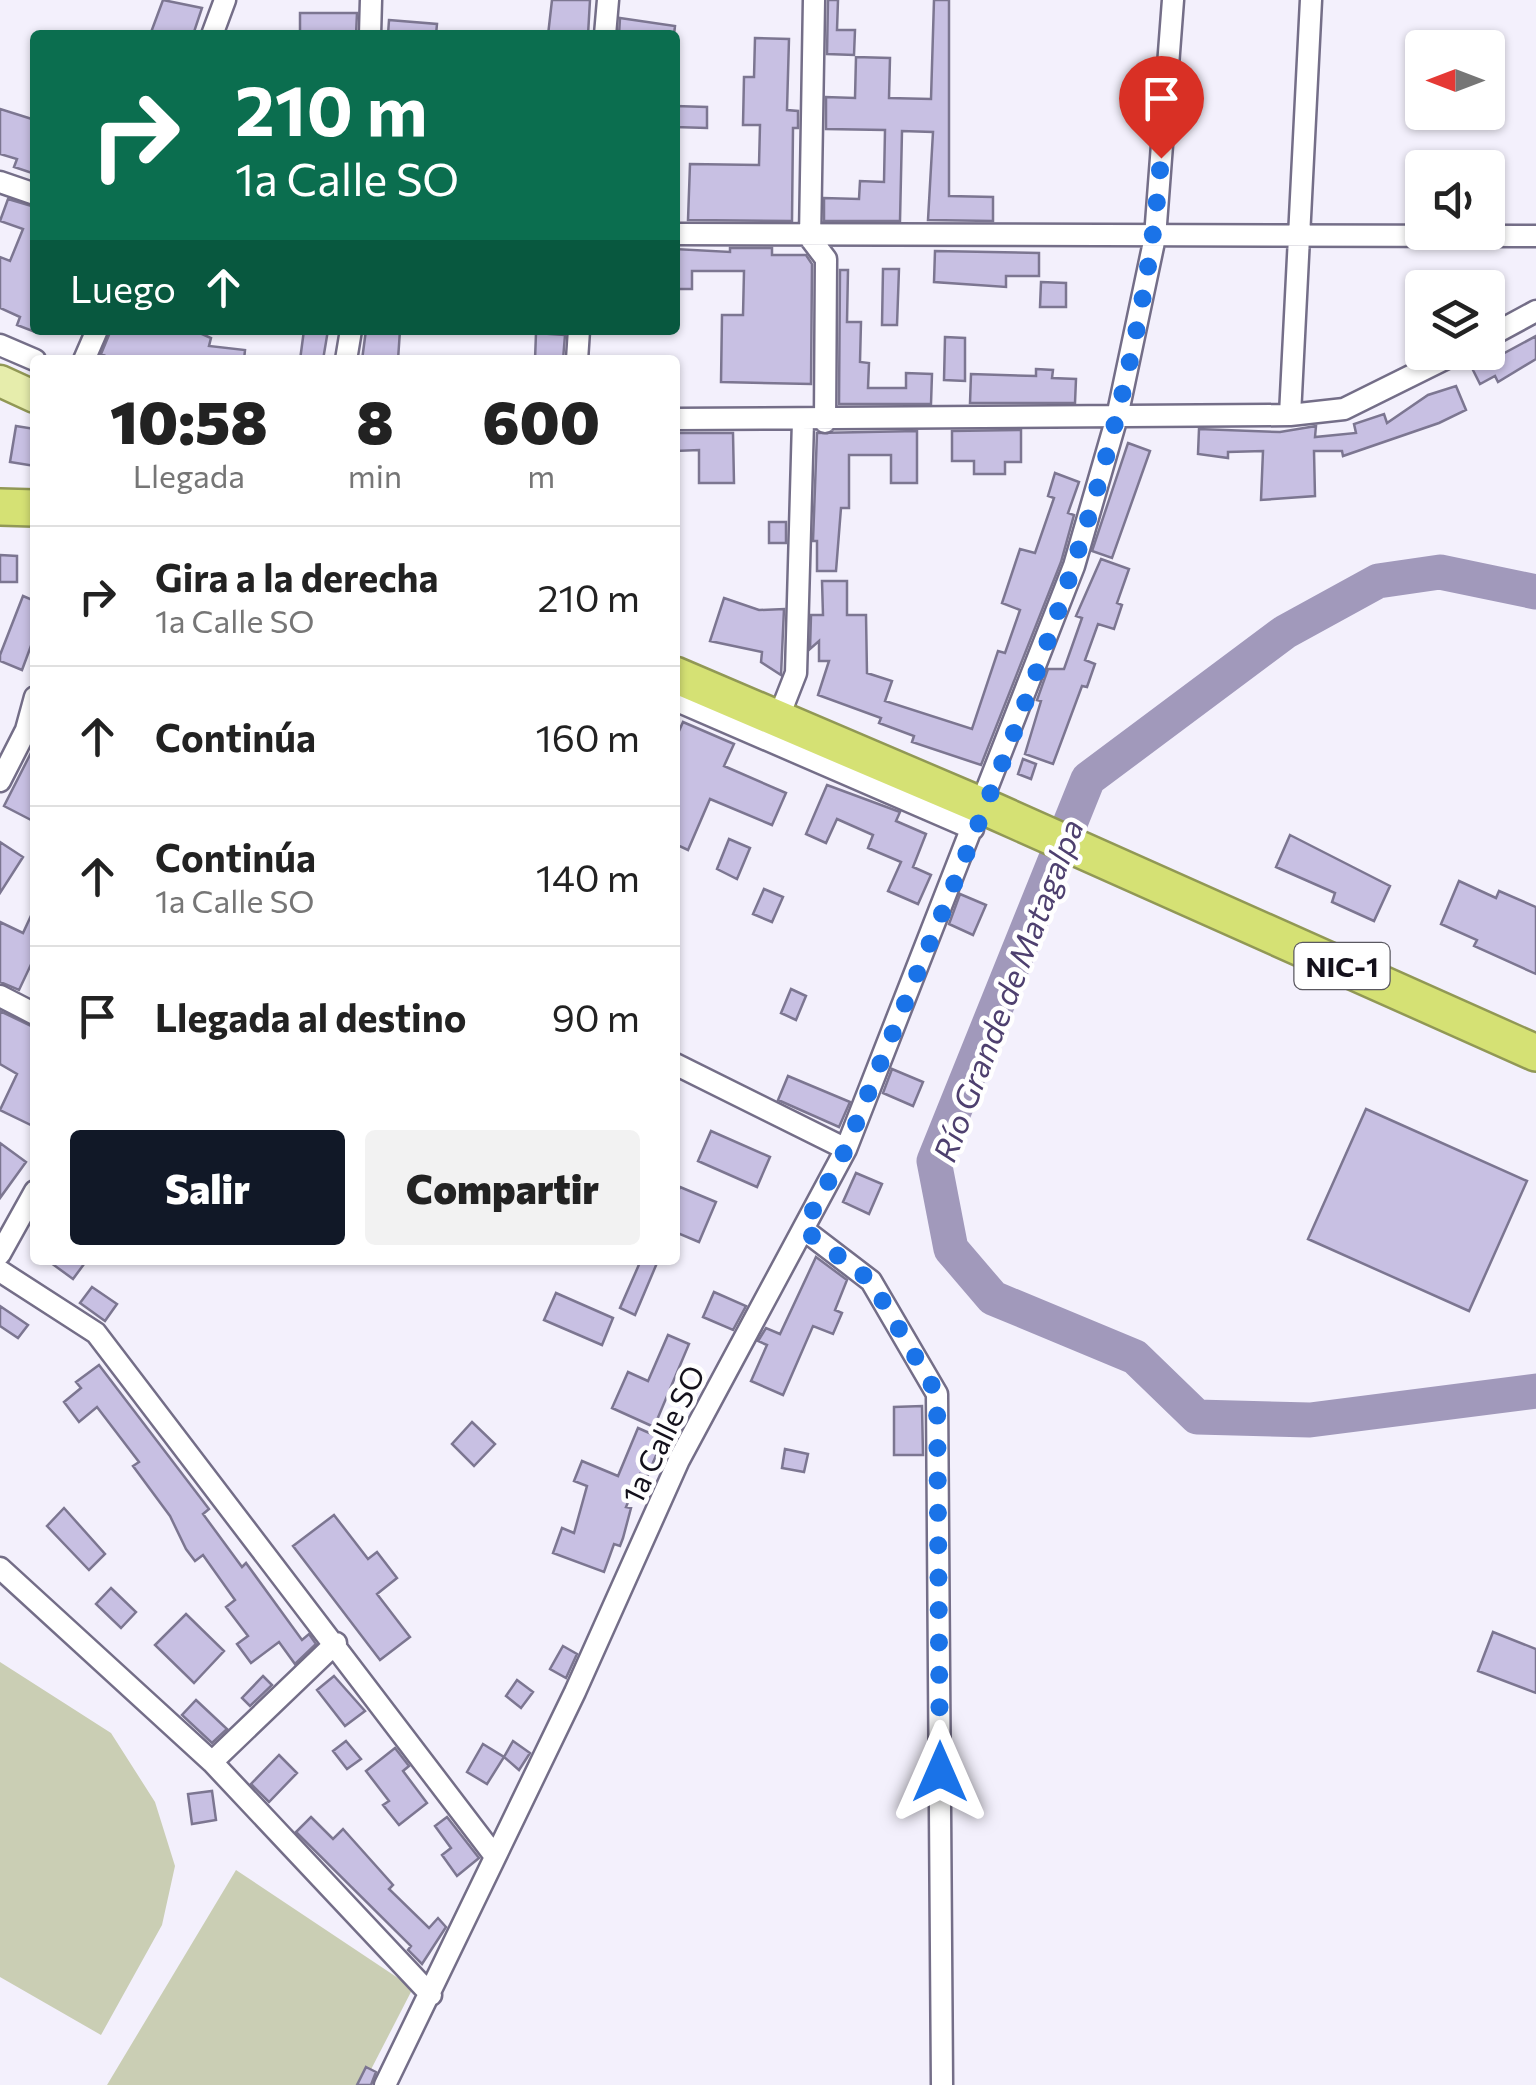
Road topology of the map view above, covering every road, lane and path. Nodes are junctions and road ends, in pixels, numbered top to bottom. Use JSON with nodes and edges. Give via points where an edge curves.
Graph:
{"nodes":[{"id":1,"x":225,"y":0,"type":"edge"},
{"id":2,"x":371,"y":0,"type":"edge"},
{"id":3,"x":608,"y":0,"type":"edge"},
{"id":4,"x":814,"y":0,"type":"edge"},
{"id":5,"x":1173,"y":0,"type":"edge"},
{"id":6,"x":1311,"y":0,"type":"edge"},
{"id":7,"x":214,"y":30,"type":"edge"},
{"id":8,"x":370,"y":30,"type":"edge"},
{"id":9,"x":605,"y":30,"type":"edge"},
{"id":10,"x":0,"y":182,"type":"edge"},
{"id":11,"x":30,"y":192,"type":"edge"},
{"id":12,"x":680,"y":234,"type":"edge"},
{"id":13,"x":1300,"y":235,"type":"junction"},
{"id":14,"x":1155,"y":236,"type":"junction"},
{"id":15,"x":1536,"y":236,"type":"edge"},
{"id":16,"x":810,"y":238,"type":"junction"},
{"id":17,"x":1536,"y":311,"type":"edge"},
{"id":18,"x":1505,"y":328,"type":"edge"},
{"id":19,"x":0,"y":345,"type":"edge"},
{"id":20,"x":30,"y":358,"type":"edge"},
{"id":21,"x":1422,"y":370,"type":"edge"},
{"id":22,"x":0,"y":381,"type":"edge"},
{"id":23,"x":30,"y":395,"type":"edge"},
{"id":24,"x":1290,"y":416,"type":"junction"},
{"id":25,"x":1117,"y":417,"type":"junction"},
{"id":26,"x":680,"y":420,"type":"edge"},
{"id":27,"x":803,"y":421,"type":"junction"},
{"id":28,"x":825,"y":422,"type":"junction"},
{"id":29,"x":0,"y":507,"type":"edge"},
{"id":30,"x":30,"y":508,"type":"edge"},
{"id":31,"x":680,"y":677,"type":"edge"},
{"id":32,"x":680,"y":702,"type":"edge"},
{"id":33,"x":778,"y":718,"type":"junction"},
{"id":34,"x":30,"y":732,"type":"edge"},
{"id":35,"x":0,"y":780,"type":"edge"},
{"id":36,"x":986,"y":817,"type":"junction"},
{"id":37,"x":0,"y":996,"type":"edge"},
{"id":38,"x":30,"y":1011,"type":"edge"},
{"id":39,"x":1536,"y":1053,"type":"edge"},
{"id":40,"x":680,"y":1066,"type":"edge"},
{"id":41,"x":846,"y":1149,"type":"junction"},
{"id":42,"x":30,"y":1200,"type":"edge"},
{"id":43,"x":803,"y":1229,"type":"junction"},
{"id":44,"x":0,"y":1254,"type":"edge"},
{"id":45,"x":0,"y":1270,"type":"edge"},
{"id":46,"x":0,"y":1568,"type":"edge"},
{"id":47,"x":336,"y":1642,"type":"junction"},
{"id":48,"x":212,"y":1762,"type":"junction"},
{"id":49,"x":494,"y":1855,"type":"junction"},
{"id":50,"x":432,"y":1995,"type":"junction"},
{"id":51,"x":385,"y":2085,"type":"edge"},
{"id":52,"x":942,"y":2085,"type":"edge"}],
"edges":[{"from":1,"to":7,"type":"street"},
{"from":2,"to":8,"type":"street"},
{"from":3,"to":9,"type":"street"},
{"from":4,"to":16,"type":"street"},
{"from":5,"to":14,"type":"street"},
{"from":6,"to":13,"type":"street"},
{"from":10,"to":11,"type":"street"},
{"from":12,"to":16,"type":"street"},
{"from":13,"to":14,"type":"street"},
{"from":13,"to":15,"type":"street"},
{"from":13,"to":24,"type":"street"},
{"from":14,"to":16,"type":"street"},
{"from":14,"to":25,"type":"street"},
{"from":16,"to":28,"type":"street","via":[[826,259]]},
{"from":17,"to":18,"type":"street"},
{"from":19,"to":20,"type":"street"},
{"from":21,"to":24,"type":"street","via":[[1344,409]]},
{"from":22,"to":23,"type":"main road"},
{"from":24,"to":25,"type":"street"},
{"from":25,"to":28,"type":"street"},
{"from":25,"to":36,"type":"street","name":"1a Calle SO","via":[[1074,566]]},
{"from":26,"to":27,"type":"street"},
{"from":27,"to":28,"type":"street"},
{"from":27,"to":33,"type":"street","via":[[796,673]]},
{"from":29,"to":30,"type":"highway"},
{"from":31,"to":33,"type":"highway","number":"NIC-1"},
{"from":32,"to":36,"type":"street"},
{"from":33,"to":36,"type":"highway","number":"NIC-1"},
{"from":34,"to":35,"type":"street"},
{"from":36,"to":39,"type":"highway","number":"NIC-1","via":[[1148,879]]},
{"from":36,"to":41,"type":"street","name":"1a Calle SO"},
{"from":37,"to":38,"type":"street"},
{"from":40,"to":41,"type":"street"},
{"from":41,"to":43,"type":"street","name":"1a Calle SO"},
{"from":42,"to":44,"type":"street"},
{"from":43,"to":49,"type":"street","name":"1a Calle SO","via":[[679,1460]]},
{"from":43,"to":52,"type":"street","via":[[871,1281],[937,1394]]},
{"from":45,"to":47,"type":"street","via":[[96,1333]]},
{"from":46,"to":48,"type":"street"},
{"from":47,"to":48,"type":"street"},
{"from":47,"to":49,"type":"street"},
{"from":48,"to":50,"type":"street"},
{"from":49,"to":50,"type":"street","name":"1a Calle SO"},
{"from":50,"to":51,"type":"street","name":"1a Calle SO"}]}
